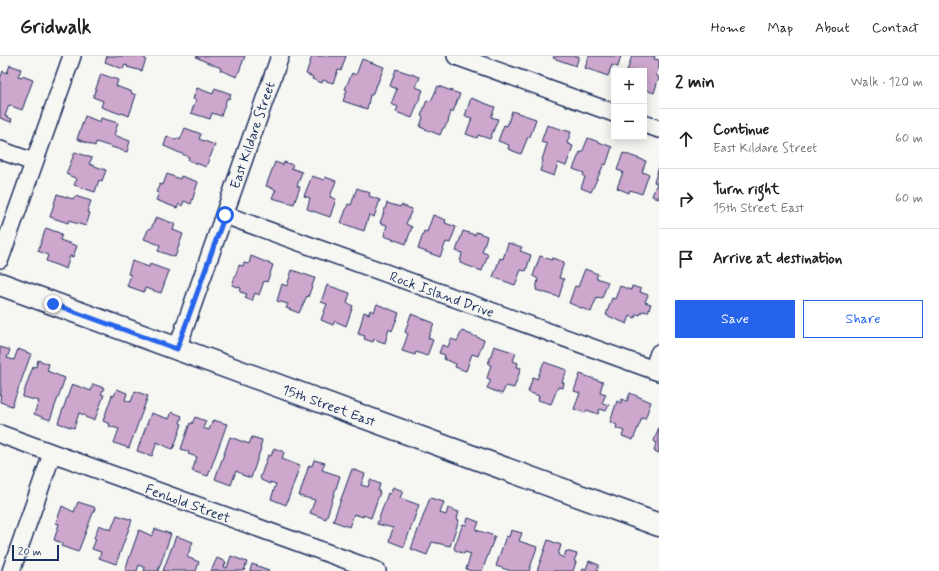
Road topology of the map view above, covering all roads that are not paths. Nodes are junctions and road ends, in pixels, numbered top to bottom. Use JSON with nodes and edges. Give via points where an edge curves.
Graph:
{"nodes":[{"id":1,"x":72,"y":56,"type":"edge"},
{"id":2,"x":280,"y":56,"type":"edge"},
{"id":3,"x":456,"y":56,"type":"edge"},
{"id":4,"x":611,"y":112,"type":"edge"},
{"id":5,"x":647,"y":125,"type":"edge"},
{"id":6,"x":659,"y":129,"type":"edge"},
{"id":7,"x":0,"y":150,"type":"edge"},
{"id":8,"x":33,"y":162,"type":"junction"},
{"id":9,"x":225,"y":215,"type":"junction"},
{"id":10,"x":0,"y":259,"type":"edge"},
{"id":11,"x":0,"y":284,"type":"edge"},
{"id":12,"x":177,"y":349,"type":"junction"},
{"id":13,"x":659,"y":353,"type":"edge"},
{"id":14,"x":656,"y":371,"type":"edge"},
{"id":15,"x":0,"y":434,"type":"edge"},
{"id":16,"x":52,"y":454,"type":"junction"},
{"id":17,"x":659,"y":525,"type":"edge"},
{"id":18,"x":11,"y":571,"type":"edge"},
{"id":19,"x":377,"y":571,"type":"edge"}],
"edges":[{"from":1,"to":8,"type":"street"},
{"from":2,"to":9,"type":"street","name":"East Kildare Street"},
{"from":3,"to":4,"type":"street"},
{"from":5,"to":6,"type":"street"},
{"from":7,"to":8,"type":"street"},
{"from":8,"to":10,"type":"street"},
{"from":9,"to":12,"type":"street","name":"East Kildare Street"},
{"from":9,"to":14,"type":"street","name":"Rock Island Drive"},
{"from":11,"to":12,"type":"street","name":"15th Street East"},
{"from":12,"to":17,"type":"street","name":"15th Street East"},
{"from":13,"to":14,"type":"street"},
{"from":15,"to":16,"type":"street","name":"Fenhold Street"},
{"from":16,"to":18,"type":"street"},
{"from":16,"to":19,"type":"street","name":"Fenhold Street"}]}
